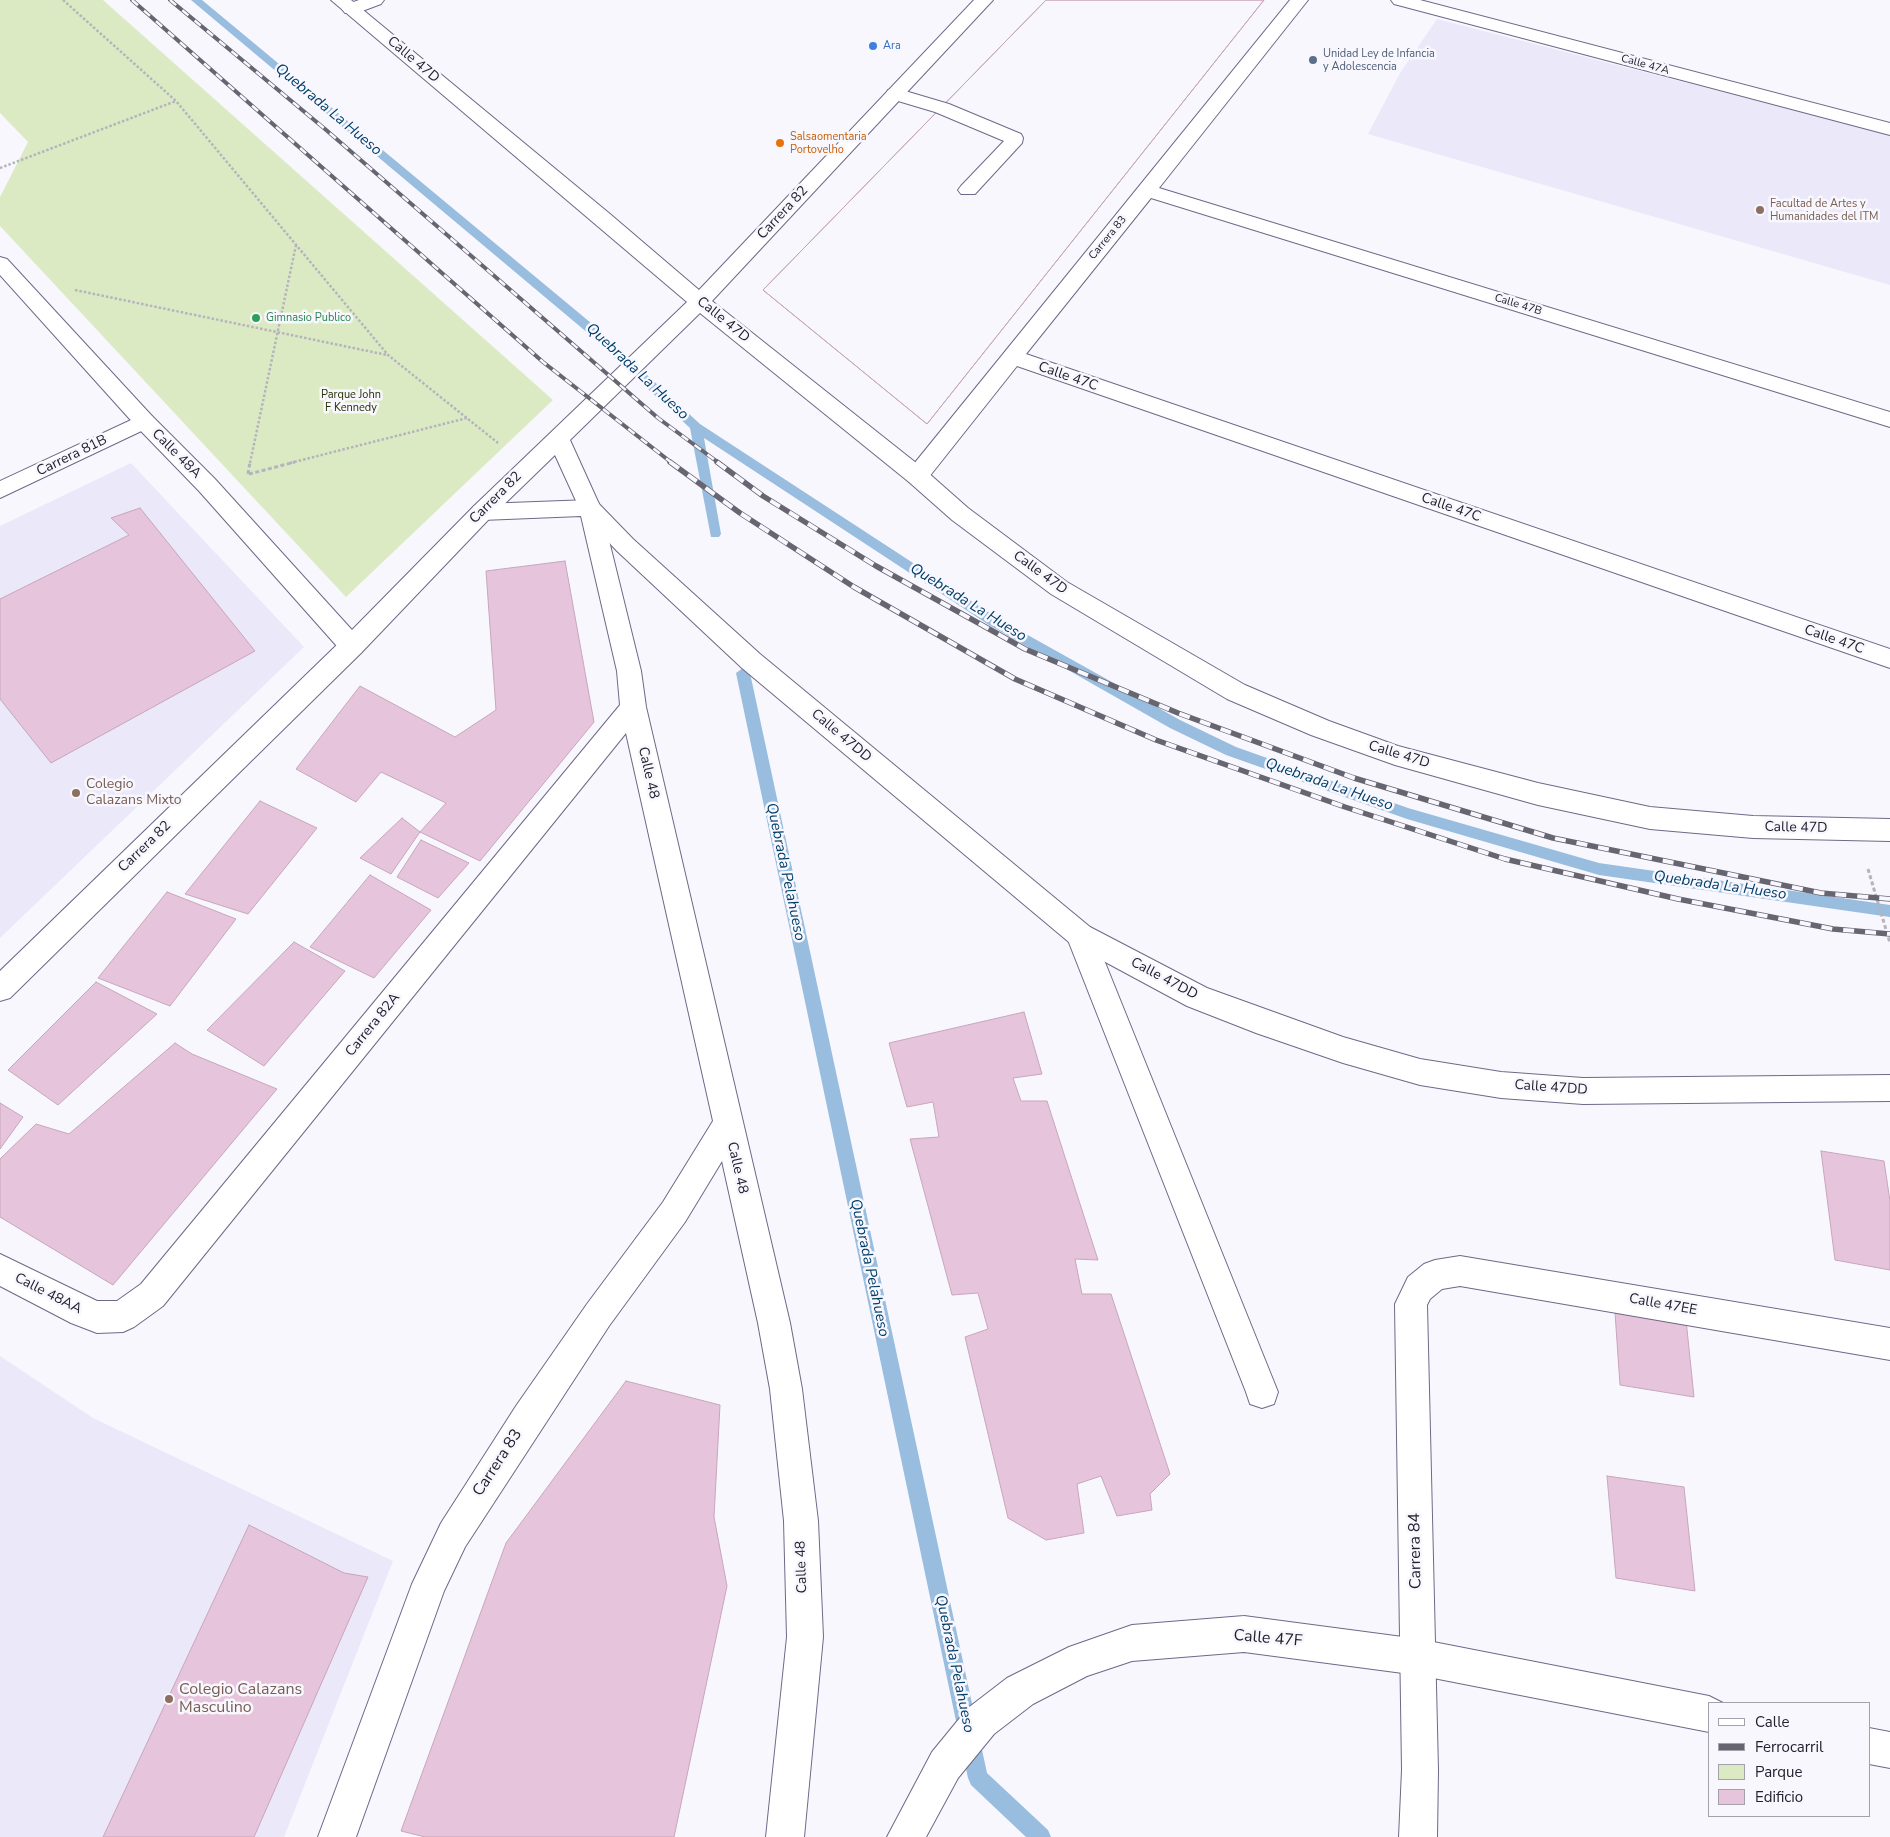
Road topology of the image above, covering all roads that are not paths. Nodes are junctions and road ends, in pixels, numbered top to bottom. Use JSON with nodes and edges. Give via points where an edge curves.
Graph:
{"nodes":[{"id":1,"x":375,"y":0,"type":"edge"},
{"id":2,"x":984,"y":0,"type":"edge"},
{"id":3,"x":1299,"y":0,"type":"edge"},
{"id":4,"x":1400,"y":0,"type":"edge"},
{"id":5,"x":346,"y":5,"type":"edge"},
{"id":6,"x":895,"y":94,"type":"junction"},
{"id":7,"x":1890,"y":129,"type":"edge"},
{"id":8,"x":968,"y":190,"type":"dead end"},
{"id":9,"x":1146,"y":190,"type":"junction"},
{"id":10,"x":6,"y":270,"type":"edge"},
{"id":11,"x":700,"y":301,"type":"junction"},
{"id":12,"x":1012,"y":358,"type":"junction"},
{"id":13,"x":1890,"y":420,"type":"edge"},
{"id":14,"x":144,"y":421,"type":"junction"},
{"id":15,"x":558,"y":438,"type":"junction"},
{"id":16,"x":917,"y":476,"type":"junction"},
{"id":17,"x":0,"y":490,"type":"edge"},
{"id":18,"x":590,"y":508,"type":"junction"},
{"id":19,"x":482,"y":512,"type":"junction"},
{"id":20,"x":352,"y":646,"type":"junction"},
{"id":21,"x":1890,"y":659,"type":"edge"},
{"id":22,"x":633,"y":707,"type":"junction"},
{"id":23,"x":1890,"y":830,"type":"edge"},
{"id":24,"x":1080,"y":935,"type":"junction"},
{"id":25,"x":0,"y":989,"type":"edge"},
{"id":26,"x":1890,"y":1088,"type":"edge"},
{"id":27,"x":727,"y":1125,"type":"junction"},
{"id":28,"x":0,"y":1269,"type":"edge"},
{"id":29,"x":1435,"y":1275,"type":"joint"},
{"id":30,"x":97,"y":1317,"type":"joint"},
{"id":31,"x":1890,"y":1344,"type":"edge"},
{"id":32,"x":1262,"y":1392,"type":"dead end"},
{"id":33,"x":1418,"y":1656,"type":"junction"},
{"id":34,"x":1708,"y":1714,"type":"edge"},
{"id":35,"x":1870,"y":1746,"type":"edge"},
{"id":36,"x":1890,"y":1750,"type":"edge"},
{"id":37,"x":337,"y":1837,"type":"edge"},
{"id":38,"x":785,"y":1837,"type":"edge"},
{"id":39,"x":906,"y":1837,"type":"edge"},
{"id":40,"x":1418,"y":1837,"type":"edge"}],
"edges":[{"from":1,"to":5,"type":"street"},
{"from":2,"to":6,"type":"street","name":"Carrera 82"},
{"from":3,"to":9,"type":"street","name":"Carrera 83"},
{"from":4,"to":7,"type":"street","name":"Calle 47A"},
{"from":5,"to":11,"type":"street","name":"Calle 47D"},
{"from":6,"to":8,"type":"street","via":[[942,108],[1014,138],[1013,143]]},
{"from":6,"to":11,"type":"street","name":"Carrera 82"},
{"from":9,"to":12,"type":"street","name":"Carrera 83"},
{"from":9,"to":13,"type":"street","name":"Calle 47B"},
{"from":10,"to":14,"type":"street","name":"Calle 48A"},
{"from":11,"to":15,"type":"street","name":"Carrera 82"},
{"from":11,"to":16,"type":"street","name":"Calle 47D"},
{"from":12,"to":16,"type":"street","name":"Carrera 83"},
{"from":12,"to":21,"type":"street","name":"Calle 47C"},
{"from":14,"to":17,"type":"street","name":"Carrera 81B"},
{"from":14,"to":20,"type":"street","name":"Calle 48A","via":[[207,485]]},
{"from":15,"to":18,"type":"street","name":"Calle 47DD"},
{"from":15,"to":19,"type":"street","name":"Carrera 82"},
{"from":16,"to":23,"type":"street","name":"Calle 47D","via":[[960,514],[1059,588],[1236,692],[1320,728],[1395,755],[1538,794],[1650,818],[1753,827]]},
{"from":18,"to":19,"type":"street"},
{"from":18,"to":22,"type":"street","name":"Calle 48","via":[[629,670]]},
{"from":18,"to":24,"type":"street","name":"Calle 47DD","via":[[625,545],[751,661]]},
{"from":19,"to":20,"type":"street","name":"Carrera 82"},
{"from":20,"to":25,"type":"street","name":"Carrera 82"},
{"from":22,"to":27,"type":"street","name":"Calle 48"},
{"from":22,"to":30,"type":"street","name":"Carrera 82A","via":[[152,1295],[123,1316]]},
{"from":24,"to":26,"type":"street","name":"Calle 47DD","via":[[1197,997],[1343,1050],[1420,1072],[1501,1085],[1583,1092]]},
{"from":24,"to":32,"type":"street"},
{"from":27,"to":37,"type":"street","name":"Carrera 83","via":[[674,1212],[598,1314],[453,1535],[429,1584]]},
{"from":27,"to":38,"type":"street","name":"Calle 48","via":[[774,1323],[786,1389],[801,1521],[805,1637]]},
{"from":28,"to":30,"type":"street","name":"Calle 48AA"},
{"from":29,"to":31,"type":"street","name":"Calle 47EE","via":[[1460,1271]]},
{"from":29,"to":33,"type":"street","name":"Carrera 84","via":[[1419,1288],[1411,1304]]},
{"from":33,"to":34,"type":"street","name":"Calle 47F"},
{"from":33,"to":39,"type":"street","name":"Calle 47F","via":[[1244,1634],[1132,1643],[1082,1660],[1020,1691],[982,1721],[945,1765]]},
{"from":33,"to":40,"type":"street","name":"Carrera 84"},
{"from":35,"to":36,"type":"street"}]}
